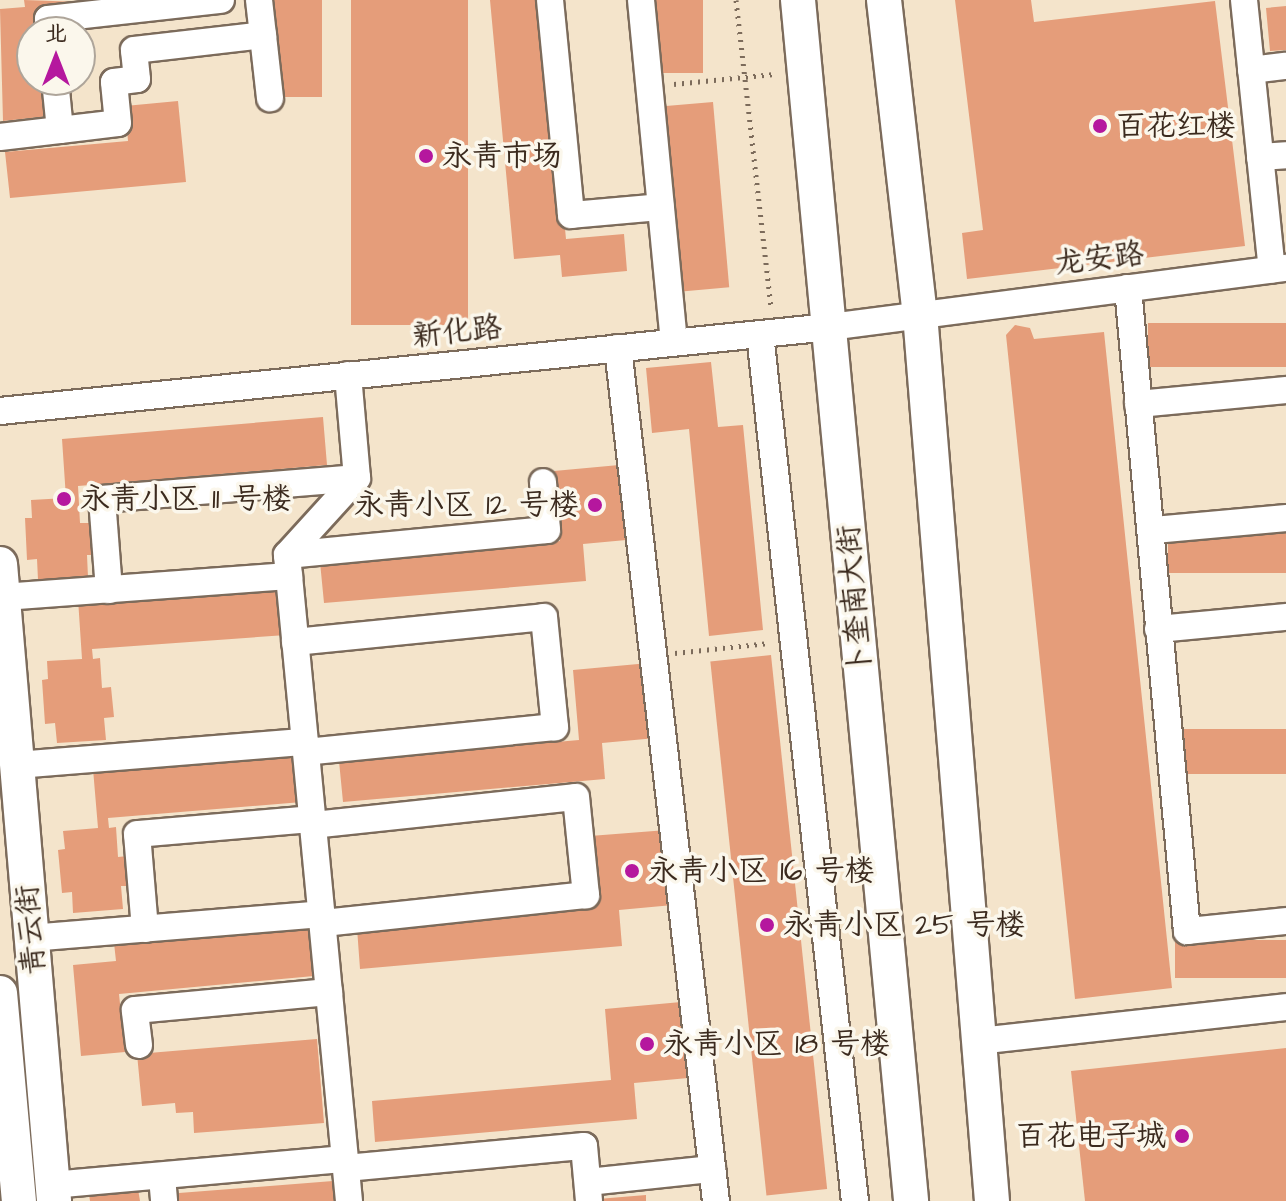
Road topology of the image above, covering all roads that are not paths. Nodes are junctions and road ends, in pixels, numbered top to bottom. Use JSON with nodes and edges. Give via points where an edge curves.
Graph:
{"nodes":[{"id":1,"x":221,"y":0,"type":"edge"},
{"id":2,"x":259,"y":0,"type":"edge"},
{"id":3,"x":550,"y":0,"type":"edge"},
{"id":4,"x":641,"y":0,"type":"edge"},
{"id":5,"x":798,"y":0,"type":"edge"},
{"id":6,"x":884,"y":0,"type":"edge"},
{"id":7,"x":1244,"y":0,"type":"edge"},
{"id":8,"x":129,"y":10,"type":"junction"},
{"id":9,"x":75,"y":16,"type":"edge"},
{"id":10,"x":263,"y":35,"type":"junction"},
{"id":11,"x":134,"y":50,"type":"junction"},
{"id":12,"x":1286,"y":66,"type":"edge"},
{"id":13,"x":1251,"y":70,"type":"junction"},
{"id":14,"x":57,"y":96,"type":"edge"},
{"id":15,"x":270,"y":98,"type":"dead end"},
{"id":16,"x":60,"y":130,"type":"junction"},
{"id":17,"x":0,"y":137,"type":"edge"},
{"id":18,"x":1273,"y":156,"type":"edge"},
{"id":19,"x":661,"y":207,"type":"junction"},
{"id":20,"x":1279,"y":269,"type":"edge"},
{"id":21,"x":1128,"y":288,"type":"junction"},
{"id":22,"x":920,"y":314,"type":"junction"},
{"id":23,"x":830,"y":327,"type":"junction"},
{"id":24,"x":767,"y":333,"type":"junction"},
{"id":25,"x":674,"y":342,"type":"junction"},
{"id":26,"x":618,"y":348,"type":"junction"},
{"id":27,"x":348,"y":375,"type":"junction"},
{"id":28,"x":1286,"y":390,"type":"edge"},
{"id":29,"x":1138,"y":404,"type":"junction"},
{"id":30,"x":0,"y":411,"type":"edge"},
{"id":31,"x":357,"y":478,"type":"junction"},
{"id":32,"x":543,"y":482,"type":"dead end"},
{"id":33,"x":1286,"y":518,"type":"edge"},
{"id":34,"x":1154,"y":530,"type":"dead end"},
{"id":35,"x":288,"y":566,"type":"junction"},
{"id":36,"x":1,"y":580,"type":"edge"},
{"id":37,"x":109,"y":590,"type":"junction"},
{"id":38,"x":1286,"y":617,"type":"edge"},
{"id":39,"x":1158,"y":629,"type":"junction"},
{"id":40,"x":295,"y":642,"type":"junction"},
{"id":41,"x":306,"y":747,"type":"junction"},
{"id":42,"x":17,"y":765,"type":"junction"},
{"id":43,"x":313,"y":822,"type":"junction"},
{"id":44,"x":322,"y":918,"type":"junction"},
{"id":45,"x":1286,"y":921,"type":"edge"},
{"id":46,"x":145,"y":929,"type":"junction"},
{"id":47,"x":31,"y":938,"type":"junction"},
{"id":48,"x":329,"y":992,"type":"junction"},
{"id":49,"x":0,"y":993,"type":"edge"},
{"id":50,"x":1286,"y":1007,"type":"edge"},
{"id":51,"x":979,"y":1041,"type":"junction"},
{"id":52,"x":139,"y":1045,"type":"dead end"},
{"id":53,"x":345,"y":1164,"type":"junction"},
{"id":54,"x":712,"y":1169,"type":"junction"},
{"id":55,"x":163,"y":1189,"type":"edge"},
{"id":56,"x":589,"y":1192,"type":"edge"},
{"id":57,"x":53,"y":1193,"type":"edge"},
{"id":58,"x":19,"y":1201,"type":"edge"},
{"id":59,"x":349,"y":1201,"type":"edge"},
{"id":60,"x":716,"y":1201,"type":"edge"},
{"id":61,"x":855,"y":1201,"type":"edge"},
{"id":62,"x":911,"y":1201,"type":"edge"},
{"id":63,"x":992,"y":1201,"type":"edge"}],
"edges":[{"from":1,"to":8,"type":"street"},
{"from":2,"to":10,"type":"street"},
{"from":3,"to":19,"type":"street","via":[[571,215]]},
{"from":4,"to":19,"type":"street"},
{"from":5,"to":23,"type":"main road","name":"卜奎南大街"},
{"from":6,"to":22,"type":"main road"},
{"from":7,"to":13,"type":"street"},
{"from":8,"to":9,"type":"street"},
{"from":8,"to":11,"type":"street"},
{"from":10,"to":11,"type":"street"},
{"from":10,"to":15,"type":"street"},
{"from":11,"to":16,"type":"street","via":[[137,79],[114,82],[118,123]]},
{"from":12,"to":13,"type":"street"},
{"from":13,"to":18,"type":"street"},
{"from":14,"to":16,"type":"street"},
{"from":16,"to":17,"type":"street"},
{"from":18,"to":20,"type":"street"},
{"from":19,"to":25,"type":"street"},
{"from":20,"to":21,"type":"street","name":"龙安路"},
{"from":21,"to":22,"type":"street","name":"龙安路"},
{"from":21,"to":29,"type":"street"},
{"from":22,"to":23,"type":"street","name":"新化路"},
{"from":22,"to":51,"type":"main road"},
{"from":23,"to":24,"type":"street","name":"新化路"},
{"from":23,"to":62,"type":"main road","name":"卜奎南大街"},
{"from":24,"to":25,"type":"street","name":"新化路"},
{"from":24,"to":61,"type":"street"},
{"from":25,"to":26,"type":"street","name":"新化路"},
{"from":26,"to":27,"type":"street","name":"新化路"},
{"from":26,"to":54,"type":"street"},
{"from":27,"to":30,"type":"street","name":"新化路"},
{"from":27,"to":31,"type":"street"},
{"from":28,"to":29,"type":"street"},
{"from":29,"to":39,"type":"street"},
{"from":31,"to":35,"type":"street"},
{"from":31,"to":37,"type":"street","via":[[102,499]]},
{"from":32,"to":35,"type":"street","via":[[547,530]]},
{"from":33,"to":34,"type":"street"},
{"from":35,"to":37,"type":"street"},
{"from":35,"to":40,"type":"street"},
{"from":36,"to":37,"type":"street"},
{"from":36,"to":42,"type":"main road","name":"青云街"},
{"from":38,"to":39,"type":"street"},
{"from":39,"to":45,"type":"street","via":[[1187,931]]},
{"from":40,"to":41,"type":"street"},
{"from":40,"to":41,"type":"street","via":[[544,617],[555,727]]},
{"from":41,"to":42,"type":"street"},
{"from":41,"to":43,"type":"street"},
{"from":42,"to":47,"type":"main road","name":"青云街"},
{"from":43,"to":44,"type":"street"},
{"from":43,"to":44,"type":"street","via":[[576,797],[586,895]]},
{"from":43,"to":46,"type":"street","via":[[137,834]]},
{"from":44,"to":46,"type":"street"},
{"from":44,"to":48,"type":"street"},
{"from":46,"to":47,"type":"street"},
{"from":47,"to":57,"type":"main road","name":"青云街"},
{"from":48,"to":52,"type":"street","via":[[135,1010]]},
{"from":48,"to":53,"type":"street"},
{"from":49,"to":58,"type":"main road","name":"青云街"},
{"from":50,"to":51,"type":"street"},
{"from":51,"to":63,"type":"main road"},
{"from":53,"to":55,"type":"street"},
{"from":53,"to":56,"type":"street","via":[[584,1146]]},
{"from":53,"to":59,"type":"street"},
{"from":54,"to":56,"type":"street"},
{"from":54,"to":60,"type":"street"},
{"from":55,"to":57,"type":"street"}]}
